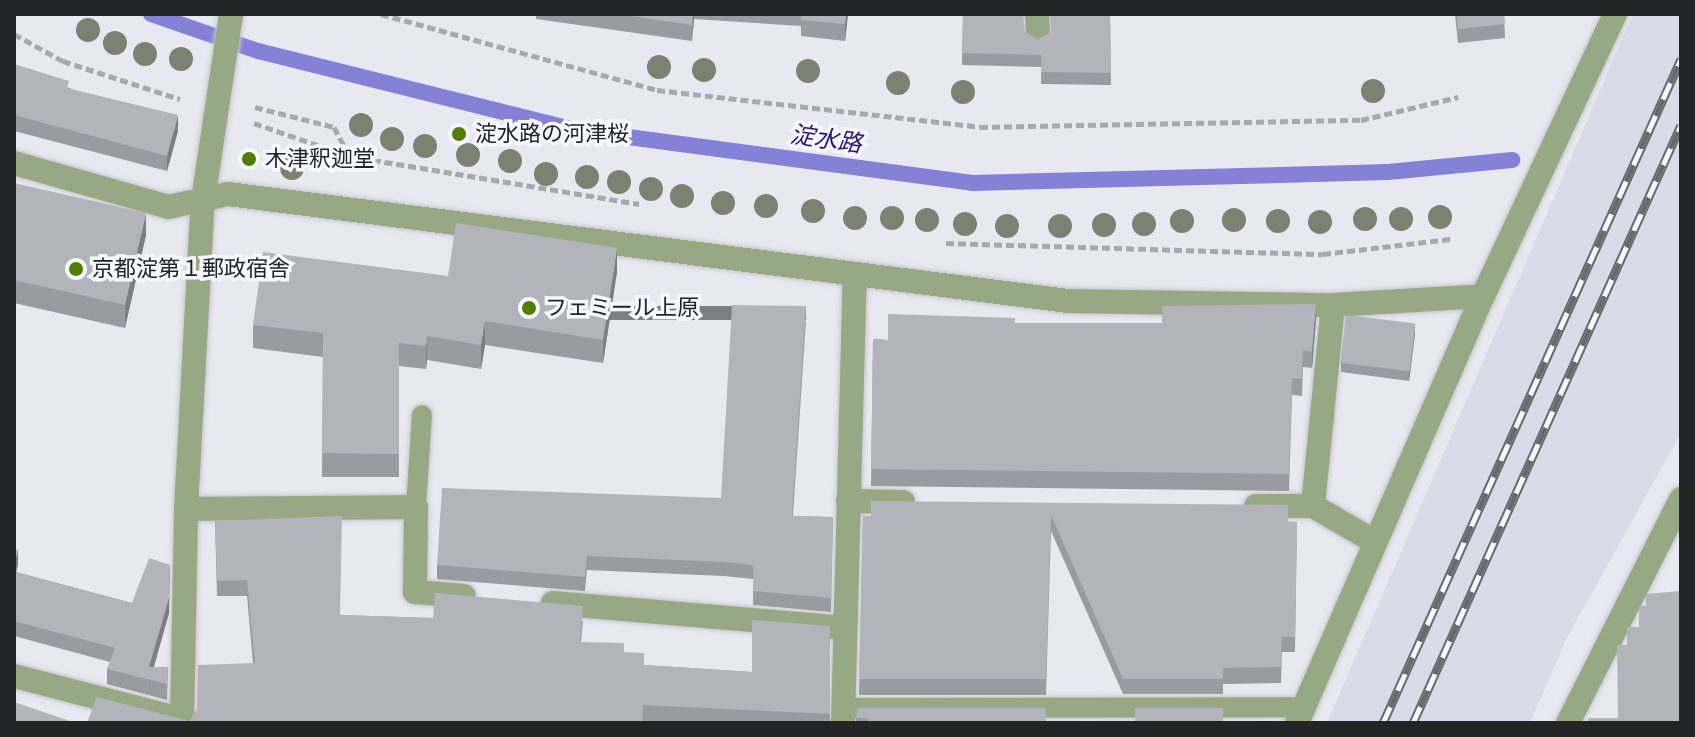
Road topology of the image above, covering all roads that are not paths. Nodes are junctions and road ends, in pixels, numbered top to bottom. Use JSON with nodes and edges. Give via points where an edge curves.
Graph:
{"nodes":[{"id":1,"x":231,"y":14,"type":"edge"},
{"id":2,"x":1615,"y":14,"type":"edge"},
{"id":3,"x":14,"y":163,"type":"edge"},
{"id":4,"x":203,"y":200,"type":"junction"},
{"id":5,"x":855,"y":278,"type":"junction"},
{"id":6,"x":1483,"y":296,"type":"junction"},
{"id":7,"x":1333,"y":305,"type":"junction"},
{"id":8,"x":422,"y":415,"type":"dead end"},
{"id":9,"x":1681,"y":499,"type":"edge"},
{"id":10,"x":848,"y":501,"type":"junction"},
{"id":11,"x":926,"y":502,"type":"edge"},
{"id":12,"x":1236,"y":506,"type":"edge"},
{"id":13,"x":1313,"y":506,"type":"junction"},
{"id":14,"x":416,"y":507,"type":"junction"},
{"id":15,"x":186,"y":509,"type":"junction"},
{"id":16,"x":1375,"y":542,"type":"junction"},
{"id":17,"x":495,"y":598,"type":"edge"},
{"id":18,"x":527,"y":601,"type":"edge"},
{"id":19,"x":845,"y":628,"type":"junction"},
{"id":20,"x":14,"y":676,"type":"edge"},
{"id":21,"x":843,"y":715,"type":"edge"},
{"id":22,"x":1300,"y":715,"type":"edge"},
{"id":23,"x":182,"y":721,"type":"edge"},
{"id":24,"x":1568,"y":723,"type":"edge"}],
"edges":[{"from":1,"to":4,"type":"street"},
{"from":2,"to":6,"type":"street"},
{"from":3,"to":4,"type":"street","via":[[168,207]]},
{"from":4,"to":5,"type":"street","via":[[228,194]]},
{"from":4,"to":15,"type":"street"},
{"from":5,"to":7,"type":"street","via":[[1068,301]]},
{"from":5,"to":10,"type":"street"},
{"from":6,"to":7,"type":"street"},
{"from":6,"to":16,"type":"street"},
{"from":7,"to":13,"type":"street"},
{"from":8,"to":14,"type":"lane"},
{"from":9,"to":24,"type":"street"},
{"from":10,"to":11,"type":"street"},
{"from":10,"to":19,"type":"street"},
{"from":12,"to":13,"type":"street"},
{"from":13,"to":16,"type":"street"},
{"from":14,"to":15,"type":"street"},
{"from":14,"to":17,"type":"street","via":[[415,592]]},
{"from":15,"to":23,"type":"street"},
{"from":16,"to":22,"type":"street"},
{"from":18,"to":19,"type":"street"},
{"from":19,"to":21,"type":"street"},
{"from":20,"to":23,"type":"street"},
{"from":21,"to":22,"type":"lane"}]}
